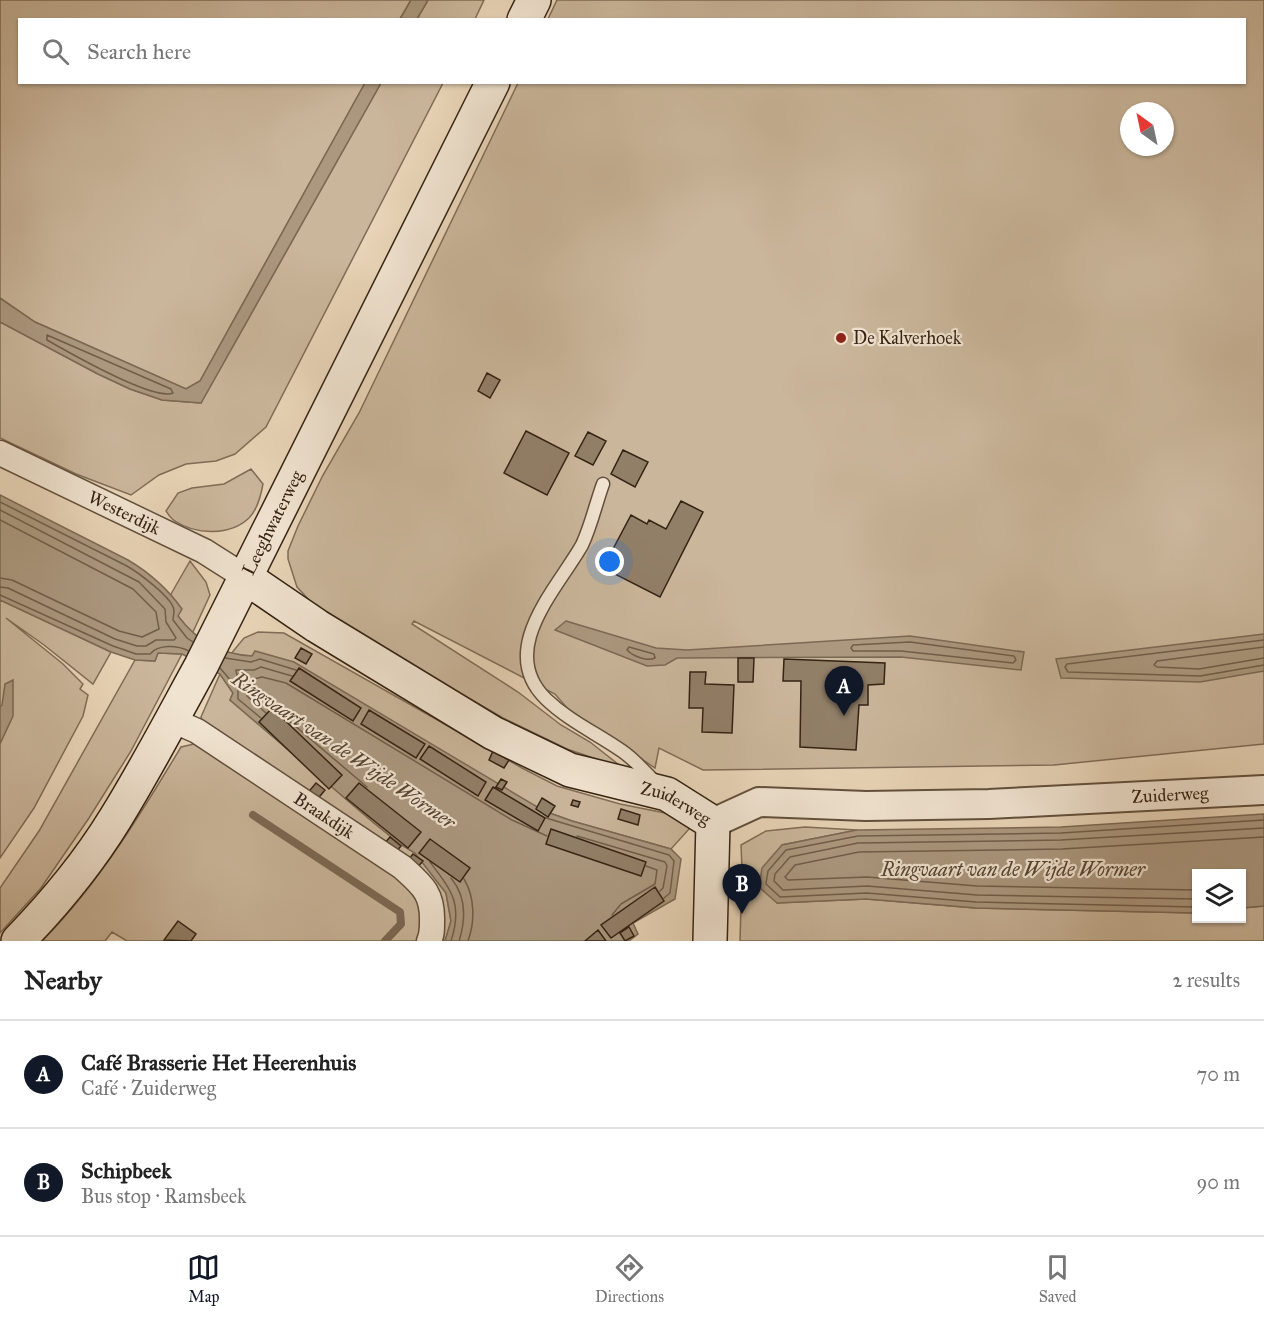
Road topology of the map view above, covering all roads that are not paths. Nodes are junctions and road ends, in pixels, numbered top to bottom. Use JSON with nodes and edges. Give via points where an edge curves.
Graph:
{"nodes":[{"id":1,"x":534,"y":0,"type":"edge"},
{"id":2,"x":525,"y":18,"type":"edge"},
{"id":3,"x":492,"y":84,"type":"edge"},
{"id":4,"x":0,"y":453,"type":"edge"},
{"id":5,"x":603,"y":484,"type":"dead end"},
{"id":6,"x":245,"y":577,"type":"junction"},
{"id":7,"x":172,"y":720,"type":"junction"},
{"id":8,"x":1264,"y":790,"type":"edge"},
{"id":9,"x":667,"y":794,"type":"junction"},
{"id":10,"x":713,"y":823,"type":"junction"},
{"id":11,"x":18,"y":941,"type":"edge"},
{"id":12,"x":429,"y":941,"type":"edge"},
{"id":13,"x":710,"y":941,"type":"edge"}],
"edges":[{"from":1,"to":2,"type":"main road"},
{"from":3,"to":6,"type":"main road","name":"Leeghwaterweg"},
{"from":4,"to":6,"type":"street","name":"Westerdijk","via":[[204,552]]},
{"from":5,"to":9,"type":"lane","via":[[583,543],[537,615],[529,639],[527,670],[544,698],[573,722],[624,752]]},
{"from":6,"to":7,"type":"main road","name":"Leeghwaterweg"},
{"from":6,"to":9,"type":"main road","name":"Zuiderweg","via":[[317,626],[493,733],[570,770]]},
{"from":7,"to":11,"type":"main road","name":"Leeghwaterweg","via":[[95,849]]},
{"from":7,"to":12,"type":"street","name":"Braakdijk","via":[[197,730],[402,867],[421,884],[433,905]]},
{"from":8,"to":10,"type":"street","name":"Zuiderweg","via":[[989,804],[866,806],[759,802]]},
{"from":9,"to":10,"type":"main road","name":"Zuiderweg"},
{"from":10,"to":13,"type":"main road"}]}
